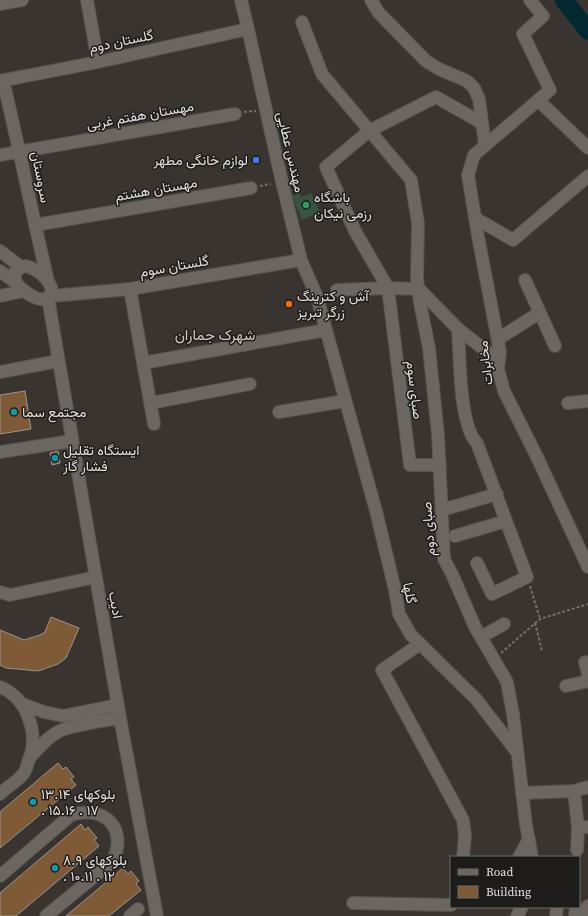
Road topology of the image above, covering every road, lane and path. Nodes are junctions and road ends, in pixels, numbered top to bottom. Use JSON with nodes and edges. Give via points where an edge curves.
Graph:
{"nodes":[{"id":1,"x":22,"y":0,"type":"edge"},
{"id":2,"x":86,"y":0,"type":"edge"},
{"id":3,"x":241,"y":0,"type":"edge"},
{"id":4,"x":371,"y":0,"type":"edge"},
{"id":5,"x":530,"y":0,"type":"edge"},
{"id":6,"x":0,"y":4,"type":"edge"},
{"id":7,"x":302,"y":22,"type":"dead end"},
{"id":8,"x":248,"y":29,"type":"junction"},
{"id":9,"x":98,"y":62,"type":"junction"},
{"id":10,"x":2,"y":81,"type":"edge"},
{"id":11,"x":538,"y":100,"type":"junction"},
{"id":12,"x":266,"y":110,"type":"junction"},
{"id":13,"x":235,"y":114,"type":"joint"},
{"id":14,"x":482,"y":123,"type":"junction"},
{"id":15,"x":369,"y":131,"type":"junction"},
{"id":16,"x":485,"y":145,"type":"junction"},
{"id":17,"x":588,"y":148,"type":"edge"},
{"id":18,"x":21,"y":152,"type":"junction"},
{"id":19,"x":0,"y":155,"type":"edge"},
{"id":20,"x":588,"y":176,"type":"edge"},
{"id":21,"x":282,"y":182,"type":"junction"},
{"id":22,"x":251,"y":188,"type":"joint"},
{"id":23,"x":475,"y":218,"type":"junction"},
{"id":24,"x":35,"y":225,"type":"junction"},
{"id":25,"x":0,"y":251,"type":"edge"},
{"id":26,"x":301,"y":260,"type":"junction"},
{"id":27,"x":21,"y":267,"type":"junction"},
{"id":28,"x":0,"y":271,"type":"edge"},
{"id":29,"x":525,"y":280,"type":"dead end"},
{"id":30,"x":48,"y":281,"type":"junction"},
{"id":31,"x":15,"y":282,"type":"junction"},
{"id":32,"x":388,"y":288,"type":"junction"},
{"id":33,"x":130,"y":289,"type":"junction"},
{"id":34,"x":419,"y":289,"type":"junction"},
{"id":35,"x":337,"y":290,"type":"dead end"},
{"id":36,"x":24,"y":291,"type":"junction"},
{"id":37,"x":0,"y":296,"type":"edge"},
{"id":38,"x":49,"y":297,"type":"junction"},
{"id":39,"x":539,"y":313,"type":"junction"},
{"id":40,"x":458,"y":329,"type":"junction"},
{"id":41,"x":326,"y":330,"type":"junction"},
{"id":42,"x":498,"y":339,"type":"junction"},
{"id":43,"x":555,"y":346,"type":"dead end"},
{"id":44,"x":58,"y":361,"type":"junction"},
{"id":45,"x":499,"y":361,"type":"junction"},
{"id":46,"x":143,"y":363,"type":"junction"},
{"id":47,"x":0,"y":372,"type":"edge"},
{"id":48,"x":250,"y":384,"type":"dead end"},
{"id":49,"x":345,"y":401,"type":"junction"},
{"id":50,"x":588,"y":401,"type":"edge"},
{"id":51,"x":151,"y":403,"type":"junction"},
{"id":52,"x":568,"y":403,"type":"dead end"},
{"id":53,"x":279,"y":412,"type":"dead end"},
{"id":54,"x":154,"y":424,"type":"dead end"},
{"id":55,"x":72,"y":441,"type":"junction"},
{"id":56,"x":0,"y":452,"type":"edge"},
{"id":57,"x":440,"y":465,"type":"junction"},
{"id":58,"x":496,"y":494,"type":"junction"},
{"id":59,"x":442,"y":510,"type":"junction"},
{"id":60,"x":506,"y":521,"type":"junction"},
{"id":61,"x":455,"y":536,"type":"dead end"},
{"id":62,"x":584,"y":553,"type":"edge"},
{"id":63,"x":477,"y":564,"type":"dead end"},
{"id":64,"x":588,"y":567,"type":"edge"},
{"id":65,"x":96,"y":577,"type":"junction"},
{"id":66,"x":527,"y":577,"type":"junction"},
{"id":67,"x":0,"y":592,"type":"edge"},
{"id":68,"x":588,"y":604,"type":"edge"},
{"id":69,"x":540,"y":619,"type":"junction"},
{"id":70,"x":535,"y":623,"type":"junction"},
{"id":71,"x":504,"y":624,"type":"dead end"},
{"id":72,"x":481,"y":637,"type":"junction"},
{"id":73,"x":420,"y":644,"type":"junction"},
{"id":74,"x":542,"y":651,"type":"dead end"},
{"id":75,"x":494,"y":659,"type":"junction"},
{"id":76,"x":588,"y":681,"type":"edge"},
{"id":77,"x":566,"y":686,"type":"dead end"},
{"id":78,"x":0,"y":687,"type":"edge"},
{"id":79,"x":22,"y":704,"type":"junction"},
{"id":80,"x":118,"y":704,"type":"junction"},
{"id":81,"x":120,"y":718,"type":"junction"},
{"id":82,"x":517,"y":752,"type":"junction"},
{"id":83,"x":31,"y":756,"type":"junction"},
{"id":84,"x":588,"y":787,"type":"edge"},
{"id":85,"x":574,"y":791,"type":"junction"},
{"id":86,"x":522,"y":793,"type":"junction"},
{"id":87,"x":0,"y":794,"type":"edge"},
{"id":88,"x":583,"y":828,"type":"edge"},
{"id":89,"x":528,"y":839,"type":"junction"},
{"id":90,"x":577,"y":850,"type":"dead end"},
{"id":91,"x":463,"y":856,"type":"edge"},
{"id":92,"x":520,"y":856,"type":"edge"},
{"id":93,"x":532,"y":856,"type":"edge"},
{"id":94,"x":0,"y":876,"type":"edge"},
{"id":95,"x":353,"y":902,"type":"dead end"},
{"id":96,"x":450,"y":905,"type":"edge"},
{"id":97,"x":588,"y":906,"type":"edge"},
{"id":98,"x":46,"y":916,"type":"edge"},
{"id":99,"x":157,"y":916,"type":"edge"},
{"id":100,"x":586,"y":916,"type":"edge"}],
"edges":[{"from":1,"to":6,"type":"street"},
{"from":2,"to":9,"type":"street"},
{"from":3,"to":8,"type":"street","name":"مهندس عطایی"},
{"from":4,"to":14,"type":"street","via":[[378,12],[426,61],[474,88],[479,99]]},
{"from":5,"to":11,"type":"street","name":"مخابرات","via":[[543,16],[522,34],[550,90]]},
{"from":7,"to":15,"type":"street","name":"صبای دوم","via":[[322,74]]},
{"from":8,"to":9,"type":"street","name":"گلستان دوم"},
{"from":8,"to":12,"type":"street","name":"مهندس عطایی"},
{"from":9,"to":10,"type":"street","name":"گلستان دوم"},
{"from":10,"to":18,"type":"street","name":"سروستان"},
{"from":11,"to":16,"type":"street","name":"مخابرات"},
{"from":11,"to":17,"type":"street"},
{"from":12,"to":13,"type":"path"},
{"from":12,"to":21,"type":"street","name":"مهندس عطایی"},
{"from":13,"to":18,"type":"street","name":"مهستان هفتم غربی"},
{"from":14,"to":15,"type":"street","via":[[436,98]]},
{"from":14,"to":16,"type":"street"},
{"from":15,"to":32,"type":"street","via":[[326,167],[356,231]]},
{"from":15,"to":34,"type":"street","name":"صبای دوم","via":[[411,180],[418,223]]},
{"from":16,"to":23,"type":"street","name":"مخابرات","via":[[474,155],[468,175]]},
{"from":18,"to":19,"type":"street","name":"مهستان هفتم غربی"},
{"from":18,"to":24,"type":"street","name":"سروستان"},
{"from":20,"to":23,"type":"street","via":[[513,240]]},
{"from":21,"to":22,"type":"path"},
{"from":21,"to":26,"type":"street","name":"مهندس عطایی"},
{"from":22,"to":24,"type":"street","name":"مهستان هشتم"},
{"from":23,"to":42,"type":"street","name":"مخابرات"},
{"from":24,"to":30,"type":"street","name":"سروستان"},
{"from":25,"to":27,"type":"street"},
{"from":26,"to":33,"type":"street","name":"گلستان سوم"},
{"from":26,"to":41,"type":"street","name":"مهندس عطایی","via":[[317,297]]},
{"from":27,"to":30,"type":"street","via":[[30,267]]},
{"from":27,"to":31,"type":"street","via":[[15,272]]},
{"from":28,"to":31,"type":"street"},
{"from":29,"to":39,"type":"street"},
{"from":30,"to":38,"type":"street","name":"سروستان","via":[[52,287]]},
{"from":31,"to":36,"type":"street"},
{"from":32,"to":34,"type":"street"},
{"from":32,"to":35,"type":"street"},
{"from":32,"to":57,"type":"street","name":"صبای سوم","via":[[410,466]]},
{"from":33,"to":38,"type":"street","name":"گلستان سوم"},
{"from":33,"to":46,"type":"street"},
{"from":34,"to":40,"type":"street"},
{"from":34,"to":57,"type":"street","name":"صبای دوم","via":[[429,348]]},
{"from":36,"to":37,"type":"street"},
{"from":36,"to":38,"type":"street","name":"گلستان سوم","via":[[37,299]]},
{"from":38,"to":44,"type":"street","name":"ادیب"},
{"from":39,"to":42,"type":"street"},
{"from":39,"to":43,"type":"street"},
{"from":40,"to":45,"type":"street"},
{"from":40,"to":58,"type":"street","via":[[463,402],[472,438],[477,443]]},
{"from":41,"to":46,"type":"street"},
{"from":41,"to":49,"type":"street","name":"مهندس عطایی"},
{"from":42,"to":45,"type":"street","name":"مخابرات"},
{"from":44,"to":47,"type":"street"},
{"from":44,"to":55,"type":"street","name":"ادیب"},
{"from":45,"to":62,"type":"street","name":"مخابرات","via":[[498,369],[504,391]]},
{"from":46,"to":51,"type":"street"},
{"from":48,"to":51,"type":"street"},
{"from":49,"to":53,"type":"street"},
{"from":49,"to":73,"type":"street","name":"گلها","via":[[376,511],[399,614],[411,635]]},
{"from":50,"to":52,"type":"street"},
{"from":51,"to":54,"type":"street"},
{"from":55,"to":56,"type":"street"},
{"from":55,"to":65,"type":"street","name":"ادیب"},
{"from":57,"to":59,"type":"street","name":"صبای دوم"},
{"from":58,"to":59,"type":"street"},
{"from":58,"to":60,"type":"street"},
{"from":59,"to":72,"type":"street","name":"صبای دوم","via":[[444,559]]},
{"from":60,"to":61,"type":"street"},
{"from":60,"to":66,"type":"street"},
{"from":62,"to":64,"type":"street","name":"مخابرات"},
{"from":63,"to":66,"type":"street","via":[[492,594]]},
{"from":65,"to":67,"type":"street","via":[[10,595]]},
{"from":65,"to":80,"type":"street","name":"ادیب"},
{"from":66,"to":69,"type":"path"},
{"from":68,"to":69,"type":"path"},
{"from":69,"to":70,"type":"path"},
{"from":70,"to":74,"type":"path"},
{"from":70,"to":75,"type":"path"},
{"from":71,"to":72,"type":"street"},
{"from":72,"to":75,"type":"street","name":"صبای دوم"},
{"from":73,"to":82,"type":"street","name":"گلها","via":[[476,699]]},
{"from":73,"to":91,"type":"street","via":[[382,670],[463,820]]},
{"from":75,"to":82,"type":"street","name":"صبای دوم","via":[[507,682]]},
{"from":76,"to":77,"type":"street"},
{"from":78,"to":79,"type":"street","via":[[10,691]]},
{"from":79,"to":80,"type":"street","via":[[63,716]]},
{"from":79,"to":83,"type":"street","via":[[30,721],[33,738]]},
{"from":80,"to":81,"type":"street","name":"ادیب"},
{"from":81,"to":83,"type":"street","via":[[66,728],[48,739]]},
{"from":81,"to":99,"type":"street","name":"ادیب"},
{"from":82,"to":86,"type":"street","name":"صبای دوم"},
{"from":83,"to":87,"type":"street","via":[[24,773]]},
{"from":84,"to":85,"type":"street"},
{"from":85,"to":86,"type":"street"},
{"from":85,"to":88,"type":"street"},
{"from":86,"to":89,"type":"street","name":"صبای دوم"},
{"from":88,"to":90,"type":"street"},
{"from":89,"to":92,"type":"street"},
{"from":89,"to":93,"type":"street","name":"صبای دوم"},
{"from":94,"to":98,"type":"street","via":[[71,815],[92,812],[102,816],[116,832],[117,853],[112,862]]},
{"from":95,"to":96,"type":"street"},
{"from":97,"to":100,"type":"street"}]}
